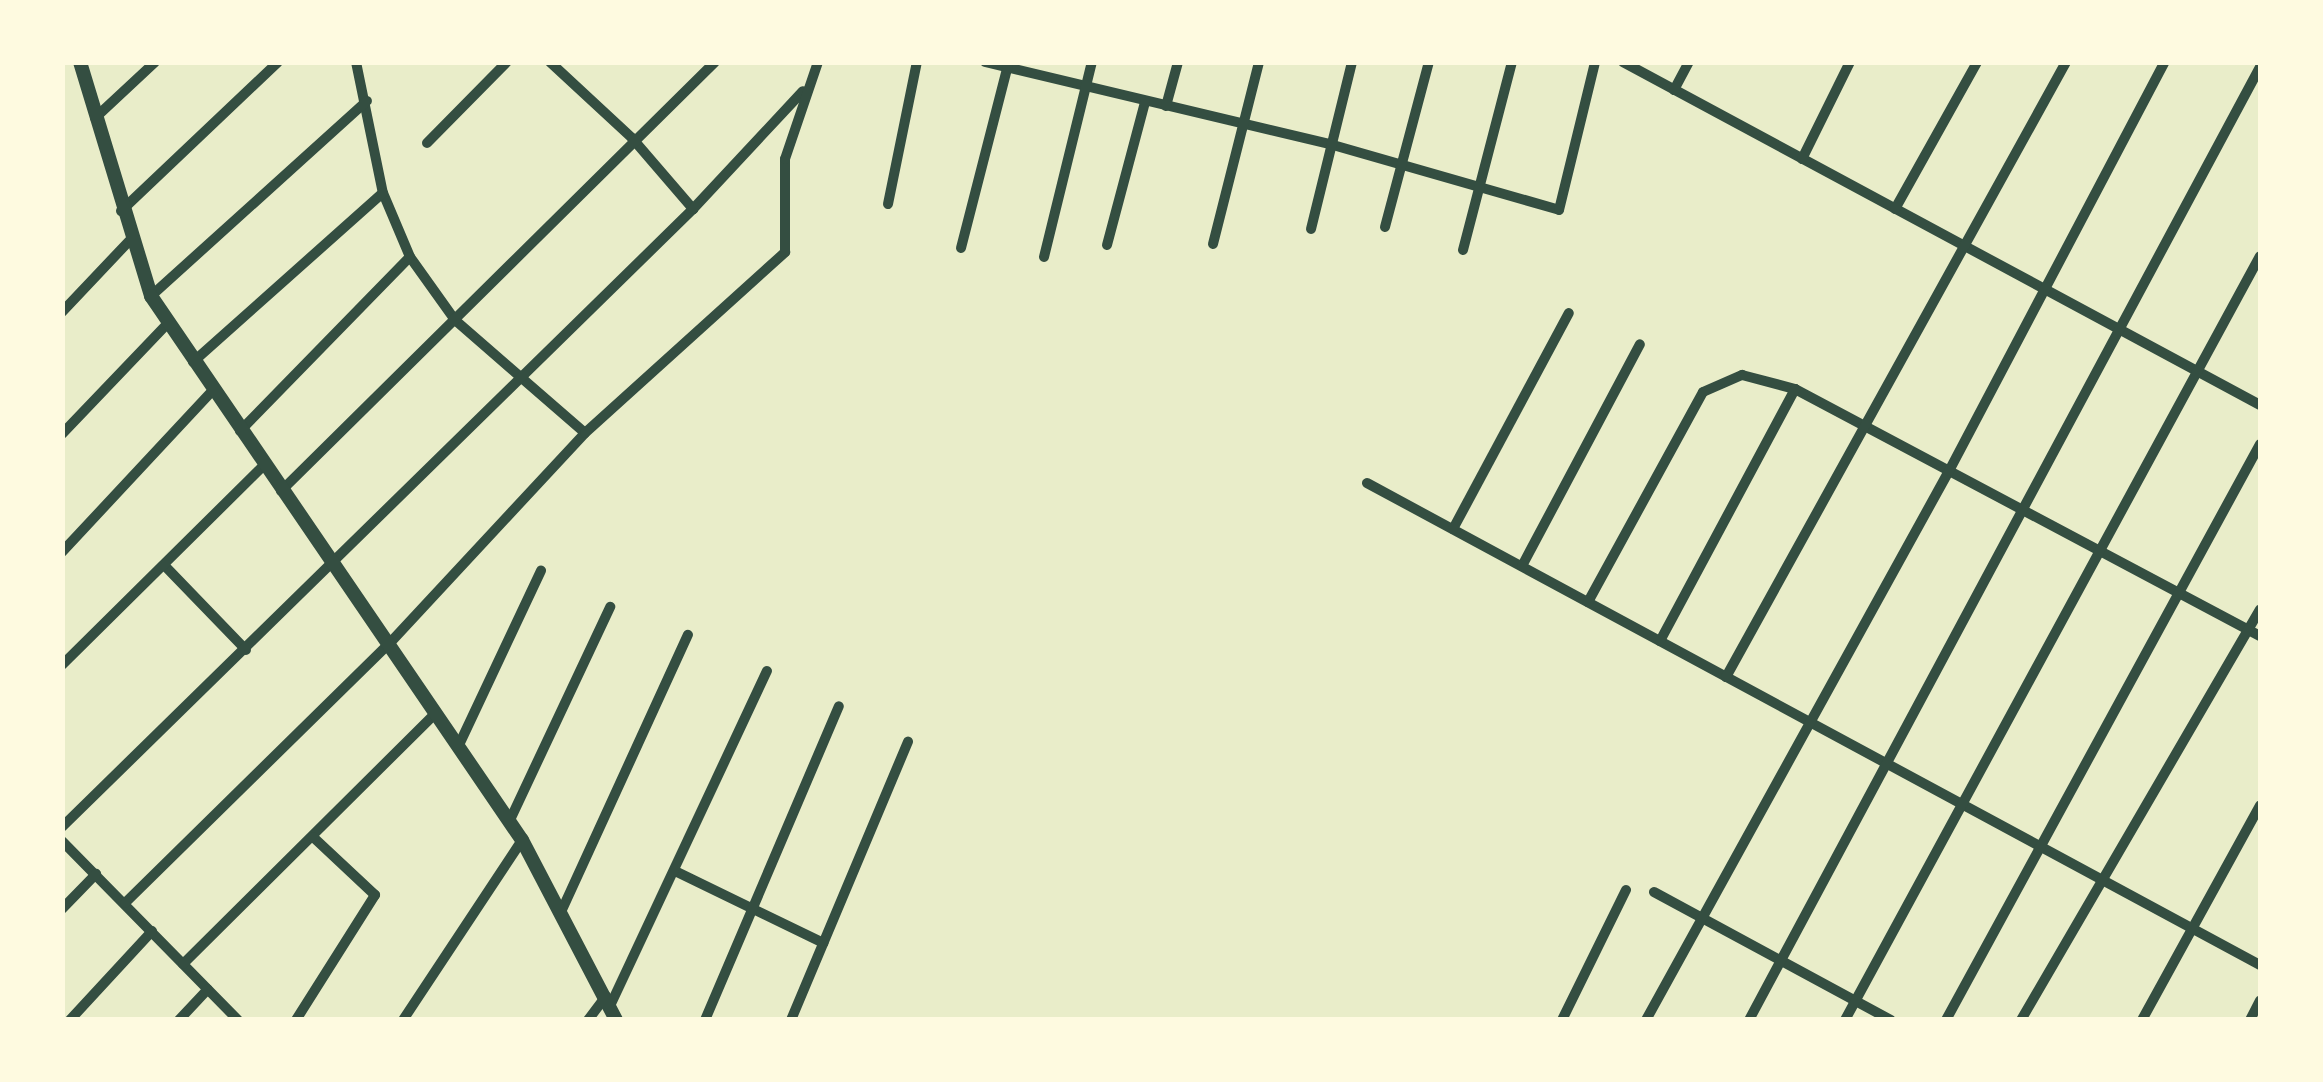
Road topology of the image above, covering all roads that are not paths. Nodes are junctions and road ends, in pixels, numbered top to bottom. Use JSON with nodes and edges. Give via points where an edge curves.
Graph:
{"nodes":[{"id":1,"x":80,"y":62,"type":"edge"},
{"id":2,"x":155,"y":62,"type":"edge"},
{"id":3,"x":278,"y":62,"type":"edge"},
{"id":4,"x":356,"y":62,"type":"edge"},
{"id":5,"x":507,"y":62,"type":"edge"},
{"id":6,"x":550,"y":62,"type":"edge"},
{"id":7,"x":714,"y":62,"type":"edge"},
{"id":8,"x":818,"y":62,"type":"edge"},
{"id":9,"x":917,"y":62,"type":"edge"},
{"id":10,"x":985,"y":62,"type":"edge"},
{"id":11,"x":1092,"y":62,"type":"edge"},
{"id":12,"x":1178,"y":62,"type":"edge"},
{"id":13,"x":1259,"y":62,"type":"edge"},
{"id":14,"x":1352,"y":62,"type":"edge"},
{"id":15,"x":1428,"y":62,"type":"edge"},
{"id":16,"x":1512,"y":62,"type":"edge"},
{"id":17,"x":1595,"y":62,"type":"edge"},
{"id":18,"x":1623,"y":62,"type":"edge"},
{"id":19,"x":1689,"y":62,"type":"edge"},
{"id":20,"x":1850,"y":62,"type":"edge"},
{"id":21,"x":1977,"y":62,"type":"edge"},
{"id":22,"x":2066,"y":62,"type":"edge"},
{"id":23,"x":2165,"y":62,"type":"edge"},
{"id":24,"x":1008,"y":65,"type":"edge"},
{"id":25,"x":2260,"y":67,"type":"edge"},
{"id":26,"x":1086,"y":87,"type":"junction"},
{"id":27,"x":805,"y":88,"type":"junction"},
{"id":28,"x":1674,"y":90,"type":"junction"},
{"id":29,"x":367,"y":101,"type":"junction"},
{"id":30,"x":1145,"y":102,"type":"junction"},
{"id":31,"x":1166,"y":106,"type":"junction"},
{"id":32,"x":95,"y":118,"type":"junction"},
{"id":33,"x":1242,"y":125,"type":"junction"},
{"id":34,"x":632,"y":138,"type":"junction"},
{"id":35,"x":427,"y":143,"type":"dead end"},
{"id":36,"x":1333,"y":145,"type":"junction"},
{"id":37,"x":1802,"y":158,"type":"junction"},
{"id":38,"x":1404,"y":164,"type":"junction"},
{"id":39,"x":1480,"y":185,"type":"junction"},
{"id":40,"x":382,"y":193,"type":"junction"},
{"id":41,"x":888,"y":204,"type":"dead end"},
{"id":42,"x":693,"y":209,"type":"junction"},
{"id":43,"x":1895,"y":209,"type":"junction"},
{"id":44,"x":120,"y":211,"type":"junction"},
{"id":45,"x":1385,"y":228,"type":"dead end"},
{"id":46,"x":1311,"y":229,"type":"dead end"},
{"id":47,"x":130,"y":240,"type":"junction"},
{"id":48,"x":1214,"y":244,"type":"dead end"},
{"id":49,"x":1107,"y":245,"type":"dead end"},
{"id":50,"x":961,"y":248,"type":"dead end"},
{"id":51,"x":1968,"y":248,"type":"junction"},
{"id":52,"x":1462,"y":250,"type":"dead end"},
{"id":53,"x":2260,"y":256,"type":"edge"},
{"id":54,"x":410,"y":257,"type":"junction"},
{"id":55,"x":1044,"y":257,"type":"dead end"},
{"id":56,"x":2046,"y":290,"type":"junction"},
{"id":57,"x":152,"y":296,"type":"junction"},
{"id":58,"x":62,"y":312,"type":"edge"},
{"id":59,"x":1569,"y":314,"type":"dead end"},
{"id":60,"x":455,"y":320,"type":"junction"},
{"id":61,"x":168,"y":323,"type":"junction"},
{"id":62,"x":2119,"y":329,"type":"junction"},
{"id":63,"x":1640,"y":344,"type":"dead end"},
{"id":64,"x":192,"y":363,"type":"junction"},
{"id":65,"x":2199,"y":372,"type":"junction"},
{"id":66,"x":518,"y":376,"type":"junction"},
{"id":67,"x":1794,"y":389,"type":"junction"},
{"id":68,"x":212,"y":390,"type":"junction"},
{"id":69,"x":2260,"y":405,"type":"edge"},
{"id":70,"x":1866,"y":427,"type":"junction"},
{"id":71,"x":240,"y":431,"type":"junction"},
{"id":72,"x":585,"y":433,"type":"junction"},
{"id":73,"x":62,"y":434,"type":"edge"},
{"id":74,"x":2260,"y":444,"type":"edge"},
{"id":75,"x":264,"y":465,"type":"junction"},
{"id":76,"x":1949,"y":471,"type":"junction"},
{"id":77,"x":1367,"y":483,"type":"dead end"},
{"id":78,"x":281,"y":491,"type":"junction"},
{"id":79,"x":2024,"y":510,"type":"junction"},
{"id":80,"x":1452,"y":529,"type":"junction"},
{"id":81,"x":62,"y":552,"type":"edge"},
{"id":82,"x":2101,"y":552,"type":"junction"},
{"id":83,"x":164,"y":564,"type":"junction"},
{"id":84,"x":334,"y":565,"type":"junction"},
{"id":85,"x":1522,"y":566,"type":"junction"},
{"id":86,"x":541,"y":571,"type":"dead end"},
{"id":87,"x":2180,"y":594,"type":"junction"},
{"id":88,"x":1588,"y":602,"type":"junction"},
{"id":89,"x":610,"y":607,"type":"dead end"},
{"id":90,"x":2260,"y":610,"type":"edge"},
{"id":91,"x":2249,"y":630,"type":"junction"},
{"id":92,"x":688,"y":634,"type":"dead end"},
{"id":93,"x":2260,"y":636,"type":"edge"},
{"id":94,"x":1660,"y":641,"type":"junction"},
{"id":95,"x":388,"y":645,"type":"junction"},
{"id":96,"x":246,"y":650,"type":"junction"},
{"id":97,"x":62,"y":666,"type":"edge"},
{"id":98,"x":767,"y":670,"type":"dead end"},
{"id":99,"x":1726,"y":676,"type":"junction"},
{"id":100,"x":839,"y":706,"type":"dead end"},
{"id":101,"x":435,"y":714,"type":"junction"},
{"id":102,"x":1812,"y":723,"type":"junction"},
{"id":103,"x":908,"y":742,"type":"dead end"},
{"id":104,"x":458,"y":748,"type":"junction"},
{"id":105,"x":1884,"y":762,"type":"junction"},
{"id":106,"x":1961,"y":803,"type":"junction"},
{"id":107,"x":2260,"y":805,"type":"edge"},
{"id":108,"x":510,"y":822,"type":"junction"},
{"id":109,"x":62,"y":826,"type":"edge"},
{"id":110,"x":313,"y":837,"type":"junction"},
{"id":111,"x":522,"y":840,"type":"junction"},
{"id":112,"x":62,"y":841,"type":"edge"},
{"id":113,"x":2040,"y":846,"type":"junction"},
{"id":114,"x":675,"y":871,"type":"junction"},
{"id":115,"x":96,"y":874,"type":"junction"},
{"id":116,"x":2101,"y":879,"type":"junction"},
{"id":117,"x":1626,"y":890,"type":"dead end"},
{"id":118,"x":1654,"y":892,"type":"dead end"},
{"id":119,"x":125,"y":903,"type":"junction"},
{"id":120,"x":62,"y":909,"type":"edge"},
{"id":121,"x":752,"y":910,"type":"junction"},
{"id":122,"x":561,"y":912,"type":"junction"},
{"id":123,"x":1699,"y":916,"type":"junction"},
{"id":124,"x":2192,"y":928,"type":"junction"},
{"id":125,"x":152,"y":931,"type":"junction"},
{"id":126,"x":823,"y":943,"type":"junction"},
{"id":127,"x":1782,"y":960,"type":"junction"},
{"id":128,"x":184,"y":964,"type":"junction"},
{"id":129,"x":2260,"y":965,"type":"edge"},
{"id":130,"x":208,"y":988,"type":"junction"},
{"id":131,"x":1855,"y":1000,"type":"junction"},
{"id":132,"x":2260,"y":1000,"type":"edge"},
{"id":133,"x":611,"y":1007,"type":"edge"},
{"id":134,"x":70,"y":1020,"type":"edge"},
{"id":135,"x":179,"y":1020,"type":"edge"},
{"id":136,"x":238,"y":1020,"type":"edge"},
{"id":137,"x":296,"y":1020,"type":"edge"},
{"id":138,"x":403,"y":1020,"type":"edge"},
{"id":139,"x":588,"y":1020,"type":"edge"},
{"id":140,"x":705,"y":1020,"type":"edge"},
{"id":141,"x":791,"y":1020,"type":"edge"},
{"id":142,"x":1562,"y":1020,"type":"edge"},
{"id":143,"x":1646,"y":1020,"type":"edge"},
{"id":144,"x":1748,"y":1020,"type":"edge"},
{"id":145,"x":1845,"y":1020,"type":"edge"},
{"id":146,"x":1891,"y":1020,"type":"edge"},
{"id":147,"x":1946,"y":1020,"type":"edge"},
{"id":148,"x":2021,"y":1020,"type":"edge"},
{"id":149,"x":2142,"y":1020,"type":"edge"},
{"id":150,"x":2250,"y":1020,"type":"edge"}],
"edges":[{"from":1,"to":32,"type":"street"},
{"from":2,"to":32,"type":"street"},
{"from":3,"to":44,"type":"street"},
{"from":4,"to":29,"type":"street"},
{"from":5,"to":35,"type":"street"},
{"from":6,"to":34,"type":"street"},
{"from":7,"to":34,"type":"street"},
{"from":8,"to":27,"type":"street"},
{"from":9,"to":41,"type":"street"},
{"from":10,"to":24,"type":"street"},
{"from":11,"to":26,"type":"street"},
{"from":12,"to":31,"type":"street"},
{"from":13,"to":33,"type":"street"},
{"from":14,"to":36,"type":"street"},
{"from":15,"to":38,"type":"street"},
{"from":16,"to":39,"type":"street"},
{"from":17,"to":39,"type":"street","via":[[1559,210]]},
{"from":18,"to":28,"type":"street"},
{"from":19,"to":28,"type":"street"},
{"from":20,"to":37,"type":"street"},
{"from":21,"to":43,"type":"street"},
{"from":22,"to":51,"type":"street"},
{"from":23,"to":56,"type":"street"},
{"from":24,"to":26,"type":"street"},
{"from":24,"to":50,"type":"street"},
{"from":25,"to":62,"type":"street"},
{"from":26,"to":30,"type":"street"},
{"from":26,"to":55,"type":"street"},
{"from":27,"to":42,"type":"street"},
{"from":27,"to":72,"type":"street","via":[[785,159],[785,252]]},
{"from":28,"to":37,"type":"street"},
{"from":29,"to":40,"type":"street"},
{"from":29,"to":57,"type":"street"},
{"from":30,"to":31,"type":"street"},
{"from":30,"to":49,"type":"street"},
{"from":31,"to":33,"type":"street"},
{"from":32,"to":44,"type":"street"},
{"from":33,"to":36,"type":"street"},
{"from":33,"to":48,"type":"street"},
{"from":34,"to":42,"type":"street"},
{"from":34,"to":60,"type":"street"},
{"from":36,"to":38,"type":"street"},
{"from":36,"to":46,"type":"street"},
{"from":37,"to":43,"type":"street"},
{"from":38,"to":39,"type":"street"},
{"from":38,"to":45,"type":"street"},
{"from":39,"to":52,"type":"street"},
{"from":40,"to":54,"type":"street"},
{"from":40,"to":64,"type":"street"},
{"from":42,"to":66,"type":"street"},
{"from":43,"to":51,"type":"street"},
{"from":44,"to":47,"type":"street"},
{"from":47,"to":57,"type":"street"},
{"from":47,"to":58,"type":"street"},
{"from":51,"to":56,"type":"street"},
{"from":51,"to":70,"type":"street"},
{"from":53,"to":65,"type":"street"},
{"from":54,"to":60,"type":"street"},
{"from":54,"to":71,"type":"street"},
{"from":56,"to":62,"type":"street"},
{"from":56,"to":76,"type":"street"},
{"from":57,"to":61,"type":"street"},
{"from":59,"to":80,"type":"street"},
{"from":60,"to":66,"type":"street"},
{"from":60,"to":78,"type":"street"},
{"from":61,"to":64,"type":"street"},
{"from":61,"to":73,"type":"street"},
{"from":62,"to":65,"type":"street"},
{"from":62,"to":79,"type":"street"},
{"from":63,"to":85,"type":"street"},
{"from":64,"to":68,"type":"street"},
{"from":65,"to":69,"type":"street"},
{"from":65,"to":82,"type":"street"},
{"from":66,"to":72,"type":"street"},
{"from":66,"to":84,"type":"street"},
{"from":67,"to":70,"type":"street"},
{"from":67,"to":88,"type":"street","via":[[1742,375],[1703,392]]},
{"from":67,"to":94,"type":"street"},
{"from":68,"to":71,"type":"street"},
{"from":68,"to":81,"type":"street"},
{"from":70,"to":76,"type":"street"},
{"from":70,"to":99,"type":"street"},
{"from":71,"to":75,"type":"street"},
{"from":72,"to":95,"type":"street"},
{"from":74,"to":87,"type":"street"},
{"from":75,"to":78,"type":"street"},
{"from":75,"to":83,"type":"street"},
{"from":76,"to":79,"type":"street"},
{"from":76,"to":102,"type":"street"},
{"from":77,"to":80,"type":"street"},
{"from":78,"to":84,"type":"street"},
{"from":79,"to":82,"type":"street"},
{"from":79,"to":105,"type":"street"},
{"from":80,"to":85,"type":"street"},
{"from":82,"to":87,"type":"street"},
{"from":82,"to":106,"type":"street"},
{"from":83,"to":96,"type":"street"},
{"from":83,"to":97,"type":"street"},
{"from":84,"to":95,"type":"street"},
{"from":84,"to":96,"type":"street"},
{"from":85,"to":88,"type":"street"},
{"from":86,"to":104,"type":"street"},
{"from":87,"to":91,"type":"street"},
{"from":87,"to":113,"type":"street"},
{"from":88,"to":94,"type":"street"},
{"from":89,"to":108,"type":"street"},
{"from":90,"to":91,"type":"street"},
{"from":91,"to":93,"type":"street"},
{"from":91,"to":116,"type":"street"},
{"from":92,"to":122,"type":"street"},
{"from":94,"to":99,"type":"street"},
{"from":95,"to":101,"type":"street"},
{"from":95,"to":119,"type":"street"},
{"from":96,"to":109,"type":"street"},
{"from":98,"to":114,"type":"street"},
{"from":99,"to":102,"type":"street"},
{"from":100,"to":121,"type":"street"},
{"from":101,"to":104,"type":"street"},
{"from":101,"to":110,"type":"street"},
{"from":102,"to":105,"type":"street"},
{"from":102,"to":123,"type":"street"},
{"from":103,"to":126,"type":"street"},
{"from":104,"to":108,"type":"street"},
{"from":105,"to":106,"type":"street"},
{"from":105,"to":127,"type":"street"},
{"from":106,"to":113,"type":"street"},
{"from":106,"to":131,"type":"street"},
{"from":107,"to":124,"type":"street"},
{"from":108,"to":111,"type":"street"},
{"from":110,"to":128,"type":"street"},
{"from":110,"to":137,"type":"street","via":[[375,895]]},
{"from":111,"to":122,"type":"street"},
{"from":111,"to":138,"type":"street"},
{"from":112,"to":115,"type":"street"},
{"from":113,"to":116,"type":"street"},
{"from":113,"to":147,"type":"street"},
{"from":114,"to":121,"type":"street"},
{"from":114,"to":133,"type":"street"},
{"from":115,"to":119,"type":"street"},
{"from":115,"to":120,"type":"street"},
{"from":116,"to":124,"type":"street"},
{"from":116,"to":148,"type":"street"},
{"from":117,"to":142,"type":"street"},
{"from":118,"to":123,"type":"street"},
{"from":119,"to":125,"type":"street"},
{"from":121,"to":126,"type":"street"},
{"from":121,"to":140,"type":"street"},
{"from":122,"to":133,"type":"street"},
{"from":123,"to":127,"type":"street"},
{"from":123,"to":143,"type":"street"},
{"from":124,"to":129,"type":"street"},
{"from":124,"to":149,"type":"street"},
{"from":125,"to":128,"type":"street"},
{"from":125,"to":134,"type":"street"},
{"from":126,"to":141,"type":"street"},
{"from":127,"to":131,"type":"street"},
{"from":127,"to":144,"type":"street"},
{"from":128,"to":130,"type":"street"},
{"from":130,"to":135,"type":"street"},
{"from":130,"to":136,"type":"street"},
{"from":131,"to":145,"type":"street"},
{"from":131,"to":146,"type":"street"},
{"from":132,"to":150,"type":"street"},
{"from":133,"to":139,"type":"street"}]}
